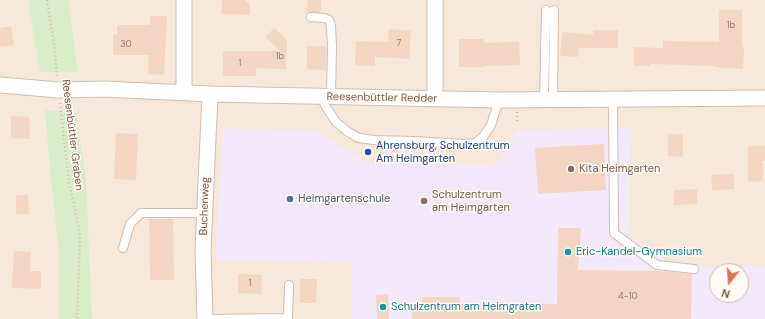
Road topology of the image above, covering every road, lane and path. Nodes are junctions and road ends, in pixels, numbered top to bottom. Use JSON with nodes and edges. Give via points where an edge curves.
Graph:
{"nodes":[{"id":1,"x":47,"y":0,"type":"edge"},
{"id":2,"x":184,"y":0,"type":"edge"},
{"id":3,"x":435,"y":0,"type":"edge"},
{"id":4,"x":550,"y":10,"type":"dead end"},
{"id":5,"x":311,"y":17,"type":"dead end"},
{"id":6,"x":0,"y":85,"type":"edge"},
{"id":7,"x":58,"y":90,"type":"junction"},
{"id":8,"x":184,"y":92,"type":"junction"},
{"id":9,"x":210,"y":94,"type":"junction"},
{"id":10,"x":326,"y":97,"type":"junction"},
{"id":11,"x":765,"y":98,"type":"edge"},
{"id":12,"x":435,"y":99,"type":"junction"},
{"id":13,"x":499,"y":100,"type":"junction"},
{"id":14,"x":549,"y":100,"type":"junction"},
{"id":15,"x":613,"y":100,"type":"junction"},
{"id":16,"x":205,"y":213,"type":"junction"},
{"id":17,"x":123,"y":248,"type":"dead end"},
{"id":18,"x":694,"y":269,"type":"dead end"},
{"id":19,"x":289,"y":285,"type":"dead end"},
{"id":20,"x":77,"y":319,"type":"edge"},
{"id":21,"x":205,"y":319,"type":"edge"}],
"edges":[{"from":1,"to":7,"type":"path","name":"Reesenbüttler Graben"},
{"from":2,"to":8,"type":"street"},
{"from":3,"to":12,"type":"street"},
{"from":4,"to":14,"type":"lane"},
{"from":5,"to":10,"type":"lane","via":[[325,18],[331,26],[332,46]]},
{"from":6,"to":7,"type":"street","name":"Reesenbüttler Redder"},
{"from":7,"to":8,"type":"street","name":"Reesenbüttler Redder"},
{"from":7,"to":20,"type":"path","name":"Reesenbüttler Graben","via":[[69,183],[80,237]]},
{"from":8,"to":9,"type":"street","name":"Reesenbüttler Redder"},
{"from":9,"to":10,"type":"street","name":"Reesenbüttler Redder"},
{"from":9,"to":16,"type":"street","name":"Buchenweg"},
{"from":10,"to":12,"type":"street","name":"Reesenbüttler Redder"},
{"from":10,"to":13,"type":"lane","via":[[326,107],[336,122],[359,138],[463,144],[475,143],[483,137],[492,125]]},
{"from":11,"to":15,"type":"street","name":"Reesenbüttler Redder"},
{"from":12,"to":13,"type":"street","name":"Reesenbüttler Redder"},
{"from":13,"to":14,"type":"street","name":"Reesenbüttler Redder"},
{"from":14,"to":15,"type":"street","name":"Reesenbüttler Redder"},
{"from":15,"to":18,"type":"lane","via":[[614,233],[657,265]]},
{"from":16,"to":17,"type":"lane","via":[[140,213],[130,224]]},
{"from":16,"to":21,"type":"street","name":"Buchenweg"},
{"from":19,"to":21,"type":"lane","via":[[288,318]]}]}
